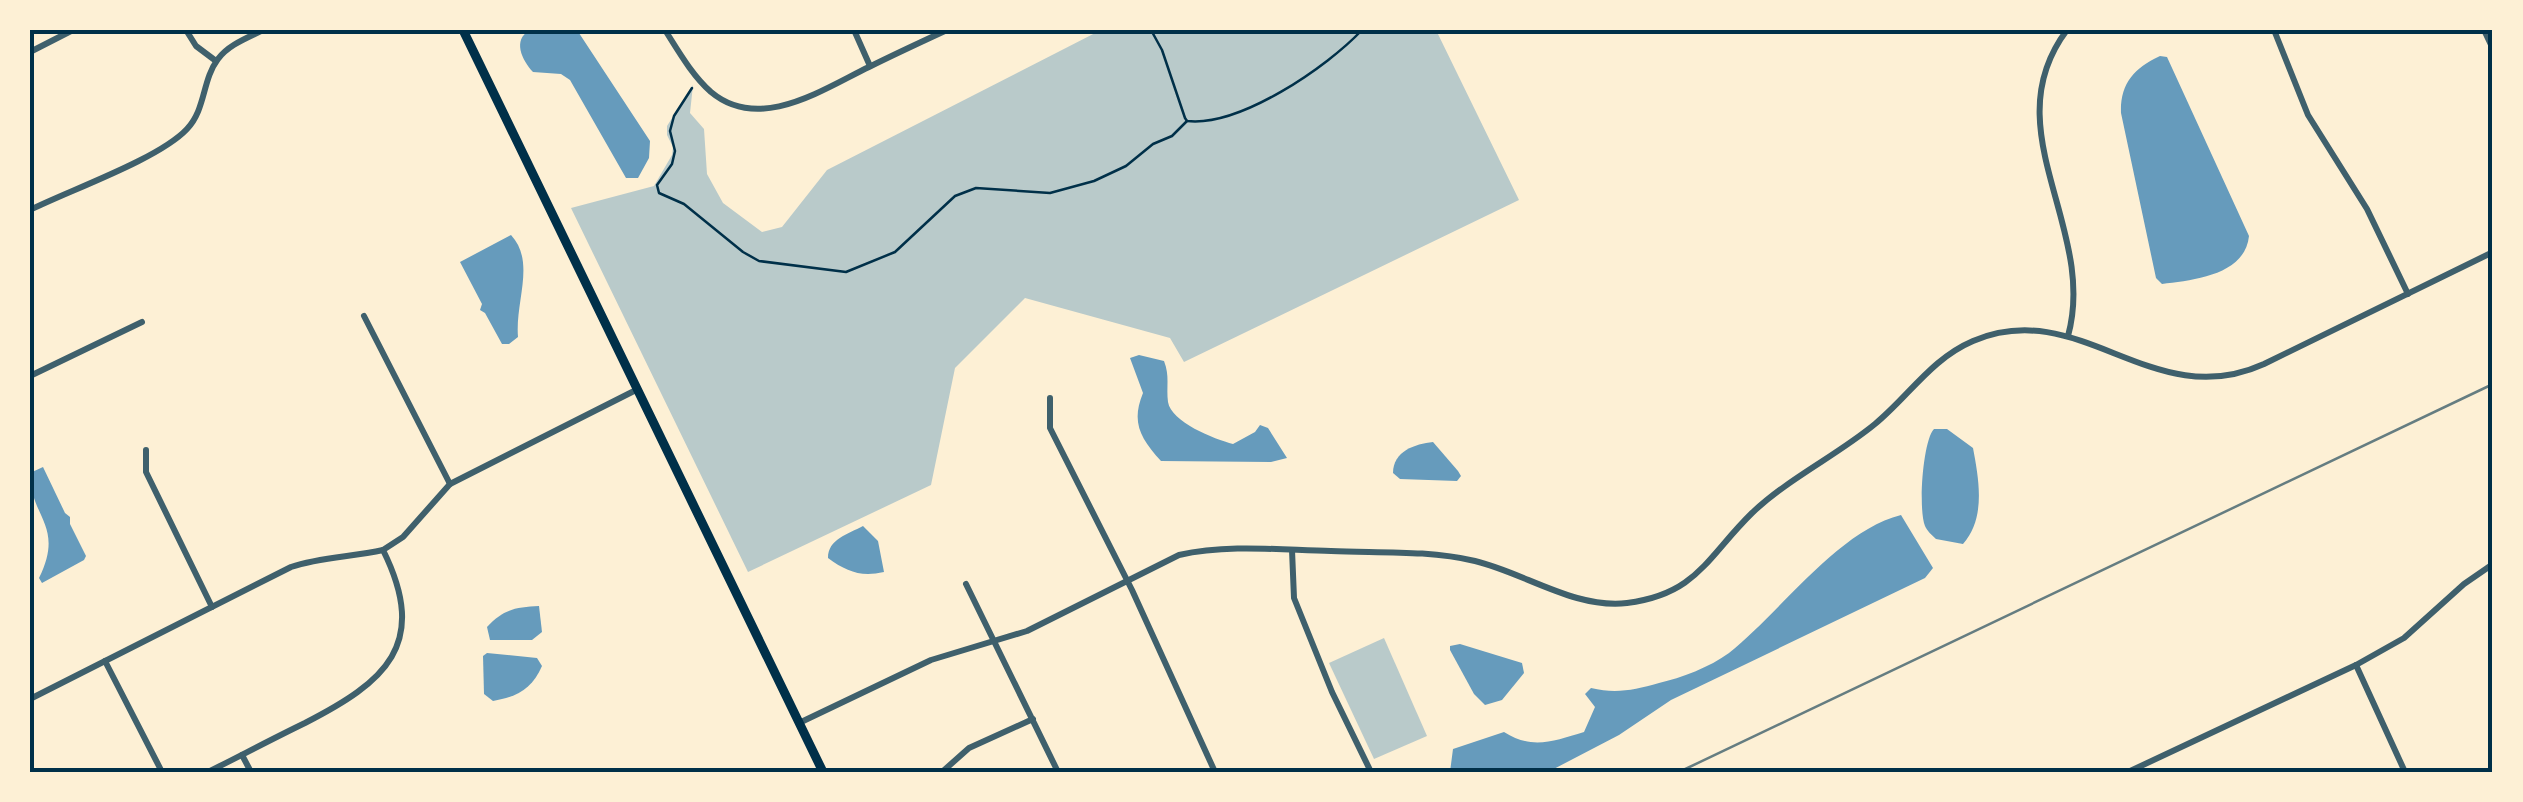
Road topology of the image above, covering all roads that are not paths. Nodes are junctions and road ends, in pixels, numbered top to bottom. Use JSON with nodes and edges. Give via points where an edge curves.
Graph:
{"nodes":[{"id":1,"x":73,"y":30,"type":"edge"},
{"id":2,"x":186,"y":30,"type":"edge"},
{"id":3,"x":262,"y":30,"type":"edge"},
{"id":4,"x":463,"y":30,"type":"edge"},
{"id":5,"x":665,"y":30,"type":"edge"},
{"id":6,"x":854,"y":30,"type":"edge"},
{"id":7,"x":947,"y":30,"type":"edge"},
{"id":8,"x":2066,"y":30,"type":"edge"},
{"id":9,"x":2274,"y":30,"type":"edge"},
{"id":10,"x":2484,"y":30,"type":"edge"},
{"id":11,"x":2493,"y":49,"type":"edge"},
{"id":12,"x":30,"y":52,"type":"edge"},
{"id":13,"x":216,"y":62,"type":"junction"},
{"id":14,"x":870,"y":66,"type":"junction"},
{"id":15,"x":30,"y":210,"type":"edge"},
{"id":16,"x":2493,"y":252,"type":"edge"},
{"id":17,"x":2408,"y":294,"type":"junction"},
{"id":18,"x":364,"y":316,"type":"dead end"},
{"id":19,"x":142,"y":322,"type":"dead end"},
{"id":20,"x":2068,"y":336,"type":"junction"},
{"id":21,"x":30,"y":376,"type":"edge"},
{"id":22,"x":638,"y":389,"type":"junction"},
{"id":23,"x":1050,"y":398,"type":"dead end"},
{"id":24,"x":146,"y":450,"type":"dead end"},
{"id":25,"x":450,"y":484,"type":"junction"},
{"id":26,"x":383,"y":550,"type":"junction"},
{"id":27,"x":1292,"y":550,"type":"junction"},
{"id":28,"x":2493,"y":564,"type":"edge"},
{"id":29,"x":1127,"y":580,"type":"junction"},
{"id":30,"x":966,"y":584,"type":"dead end"},
{"id":31,"x":212,"y":607,"type":"junction"},
{"id":32,"x":994,"y":642,"type":"junction"},
{"id":33,"x":105,"y":661,"type":"junction"},
{"id":34,"x":2356,"y":665,"type":"junction"},
{"id":35,"x":30,"y":699,"type":"edge"},
{"id":36,"x":1032,"y":718,"type":"junction"},
{"id":37,"x":799,"y":723,"type":"junction"},
{"id":38,"x":242,"y":755,"type":"junction"},
{"id":39,"x":162,"y":772,"type":"edge"},
{"id":40,"x":208,"y":772,"type":"edge"},
{"id":41,"x":251,"y":772,"type":"edge"},
{"id":42,"x":823,"y":772,"type":"edge"},
{"id":43,"x":942,"y":772,"type":"edge"},
{"id":44,"x":1058,"y":772,"type":"edge"},
{"id":45,"x":1215,"y":772,"type":"edge"},
{"id":46,"x":1370,"y":772,"type":"edge"},
{"id":47,"x":2128,"y":772,"type":"edge"},
{"id":48,"x":2405,"y":772,"type":"edge"}],
"edges":[{"from":1,"to":12,"type":"street"},
{"from":2,"to":13,"type":"street"},
{"from":3,"to":13,"type":"street"},
{"from":4,"to":22,"type":"main road"},
{"from":5,"to":14,"type":"street","via":[[700,80],[728,102],[766,109]]},
{"from":6,"to":14,"type":"street"},
{"from":7,"to":14,"type":"street"},
{"from":8,"to":20,"type":"street","via":[[2051,54],[2038,106],[2074,274]]},
{"from":9,"to":17,"type":"street","via":[[2317,132]]},
{"from":10,"to":11,"type":"street"},
{"from":13,"to":15,"type":"street","via":[[200,112],[187,129],[164,147]]},
{"from":16,"to":17,"type":"street"},
{"from":17,"to":20,"type":"street","via":[[2224,377],[2162,372]]},
{"from":18,"to":25,"type":"street"},
{"from":19,"to":21,"type":"street"},
{"from":20,"to":27,"type":"street","via":[[2006,331],[1950,354],[1875,424],[1751,515],[1709,565],[1654,598],[1593,602],[1473,560]]},
{"from":22,"to":25,"type":"street"},
{"from":22,"to":37,"type":"main road"},
{"from":23,"to":29,"type":"street","via":[[1050,428]]},
{"from":24,"to":31,"type":"street","via":[[146,472]]},
{"from":25,"to":26,"type":"street"},
{"from":26,"to":31,"type":"street","via":[[291,567]]},
{"from":26,"to":38,"type":"street","via":[[402,606],[402,626],[384,672],[340,705]]},
{"from":27,"to":29,"type":"street","via":[[1193,552]]},
{"from":27,"to":46,"type":"street","via":[[1294,598]]},
{"from":28,"to":34,"type":"street","via":[[2404,638]]},
{"from":29,"to":32,"type":"street"},
{"from":29,"to":45,"type":"street"},
{"from":30,"to":32,"type":"street"},
{"from":31,"to":33,"type":"street"},
{"from":32,"to":36,"type":"street"},
{"from":32,"to":37,"type":"street","via":[[931,660]]},
{"from":33,"to":35,"type":"street"},
{"from":33,"to":39,"type":"street"},
{"from":34,"to":47,"type":"street"},
{"from":34,"to":48,"type":"street"},
{"from":36,"to":43,"type":"street","via":[[970,748]]},
{"from":36,"to":44,"type":"street"},
{"from":37,"to":42,"type":"main road"},
{"from":38,"to":40,"type":"street"},
{"from":38,"to":41,"type":"street"}]}
